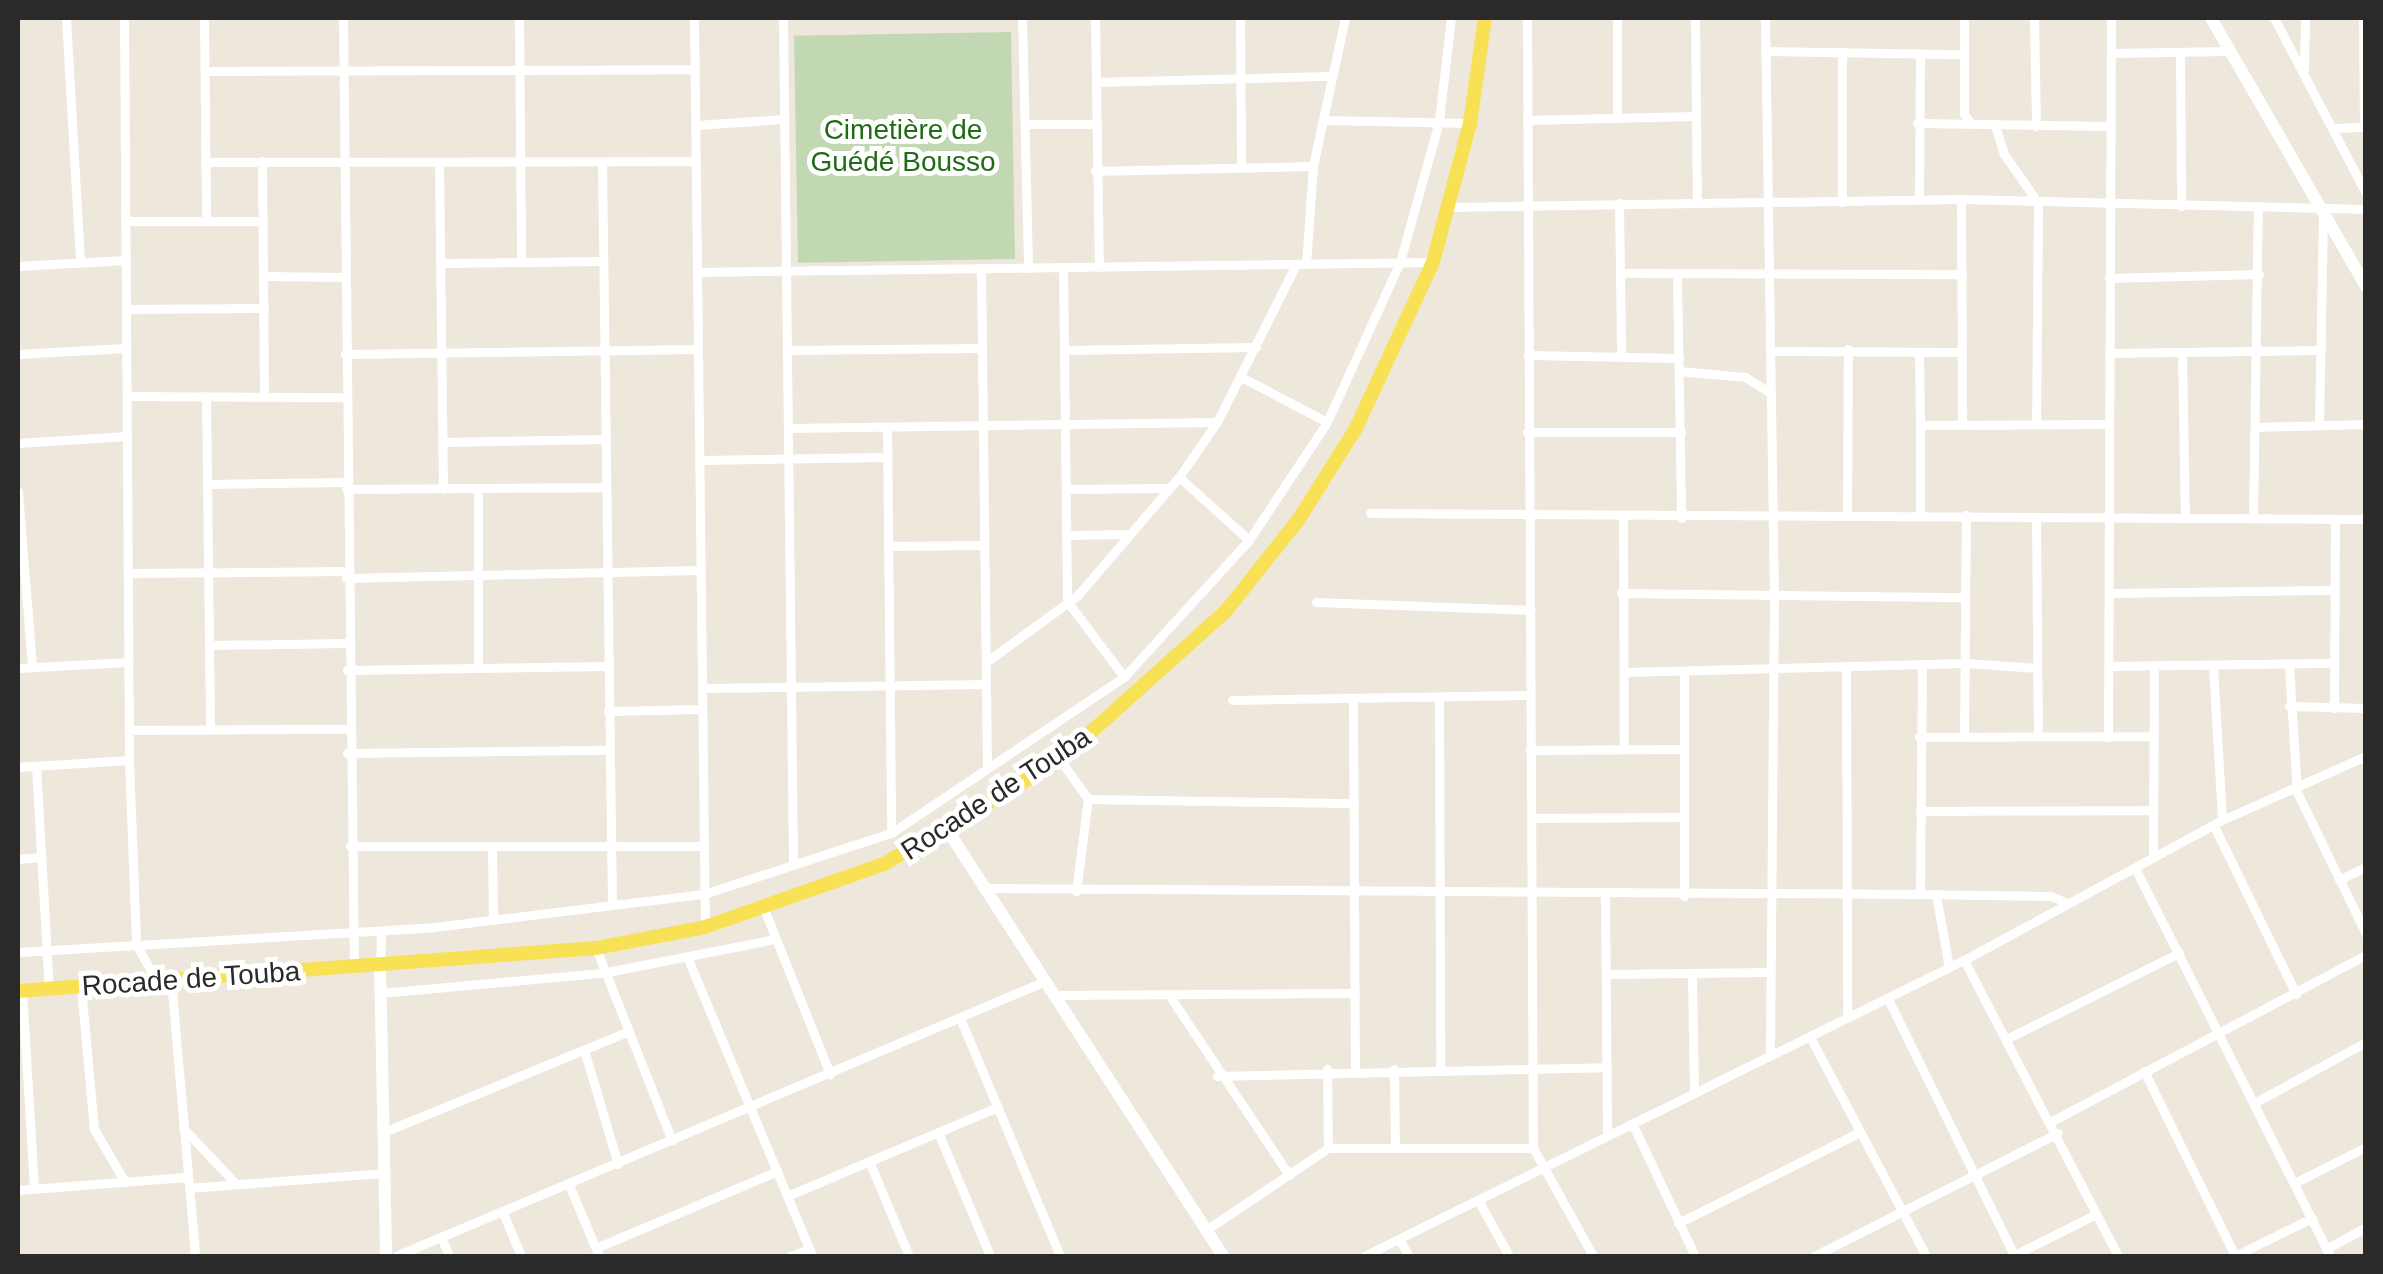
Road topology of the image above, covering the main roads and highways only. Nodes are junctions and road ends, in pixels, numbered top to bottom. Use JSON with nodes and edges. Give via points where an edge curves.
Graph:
{"nodes":[{"id":1,"x":1484,"y":18,"type":"edge"},
{"id":2,"x":2211,"y":18,"type":"edge"},
{"id":3,"x":2366,"y":286,"type":"edge"},
{"id":4,"x":948,"y":830,"type":"junction"},
{"id":5,"x":380,"y":964,"type":"junction"},
{"id":6,"x":20,"y":991,"type":"edge"},
{"id":7,"x":386,"y":1256,"type":"edge"},
{"id":8,"x":1222,"y":1256,"type":"edge"}],
"edges":[{"from":1,"to":4,"type":"main road","name":"Rocade de Touba","via":[[1470,123],[1433,262],[1382,378],[1299,519],[1176,662],[1060,760]]},
{"from":2,"to":3,"type":"main road"},
{"from":4,"to":5,"type":"main road","name":"Rocade de Touba","via":[[884,864],[705,926],[596,948]]},
{"from":4,"to":8,"type":"main road"},
{"from":5,"to":6,"type":"main road","name":"Rocade de Touba"},
{"from":5,"to":7,"type":"main road"}]}
